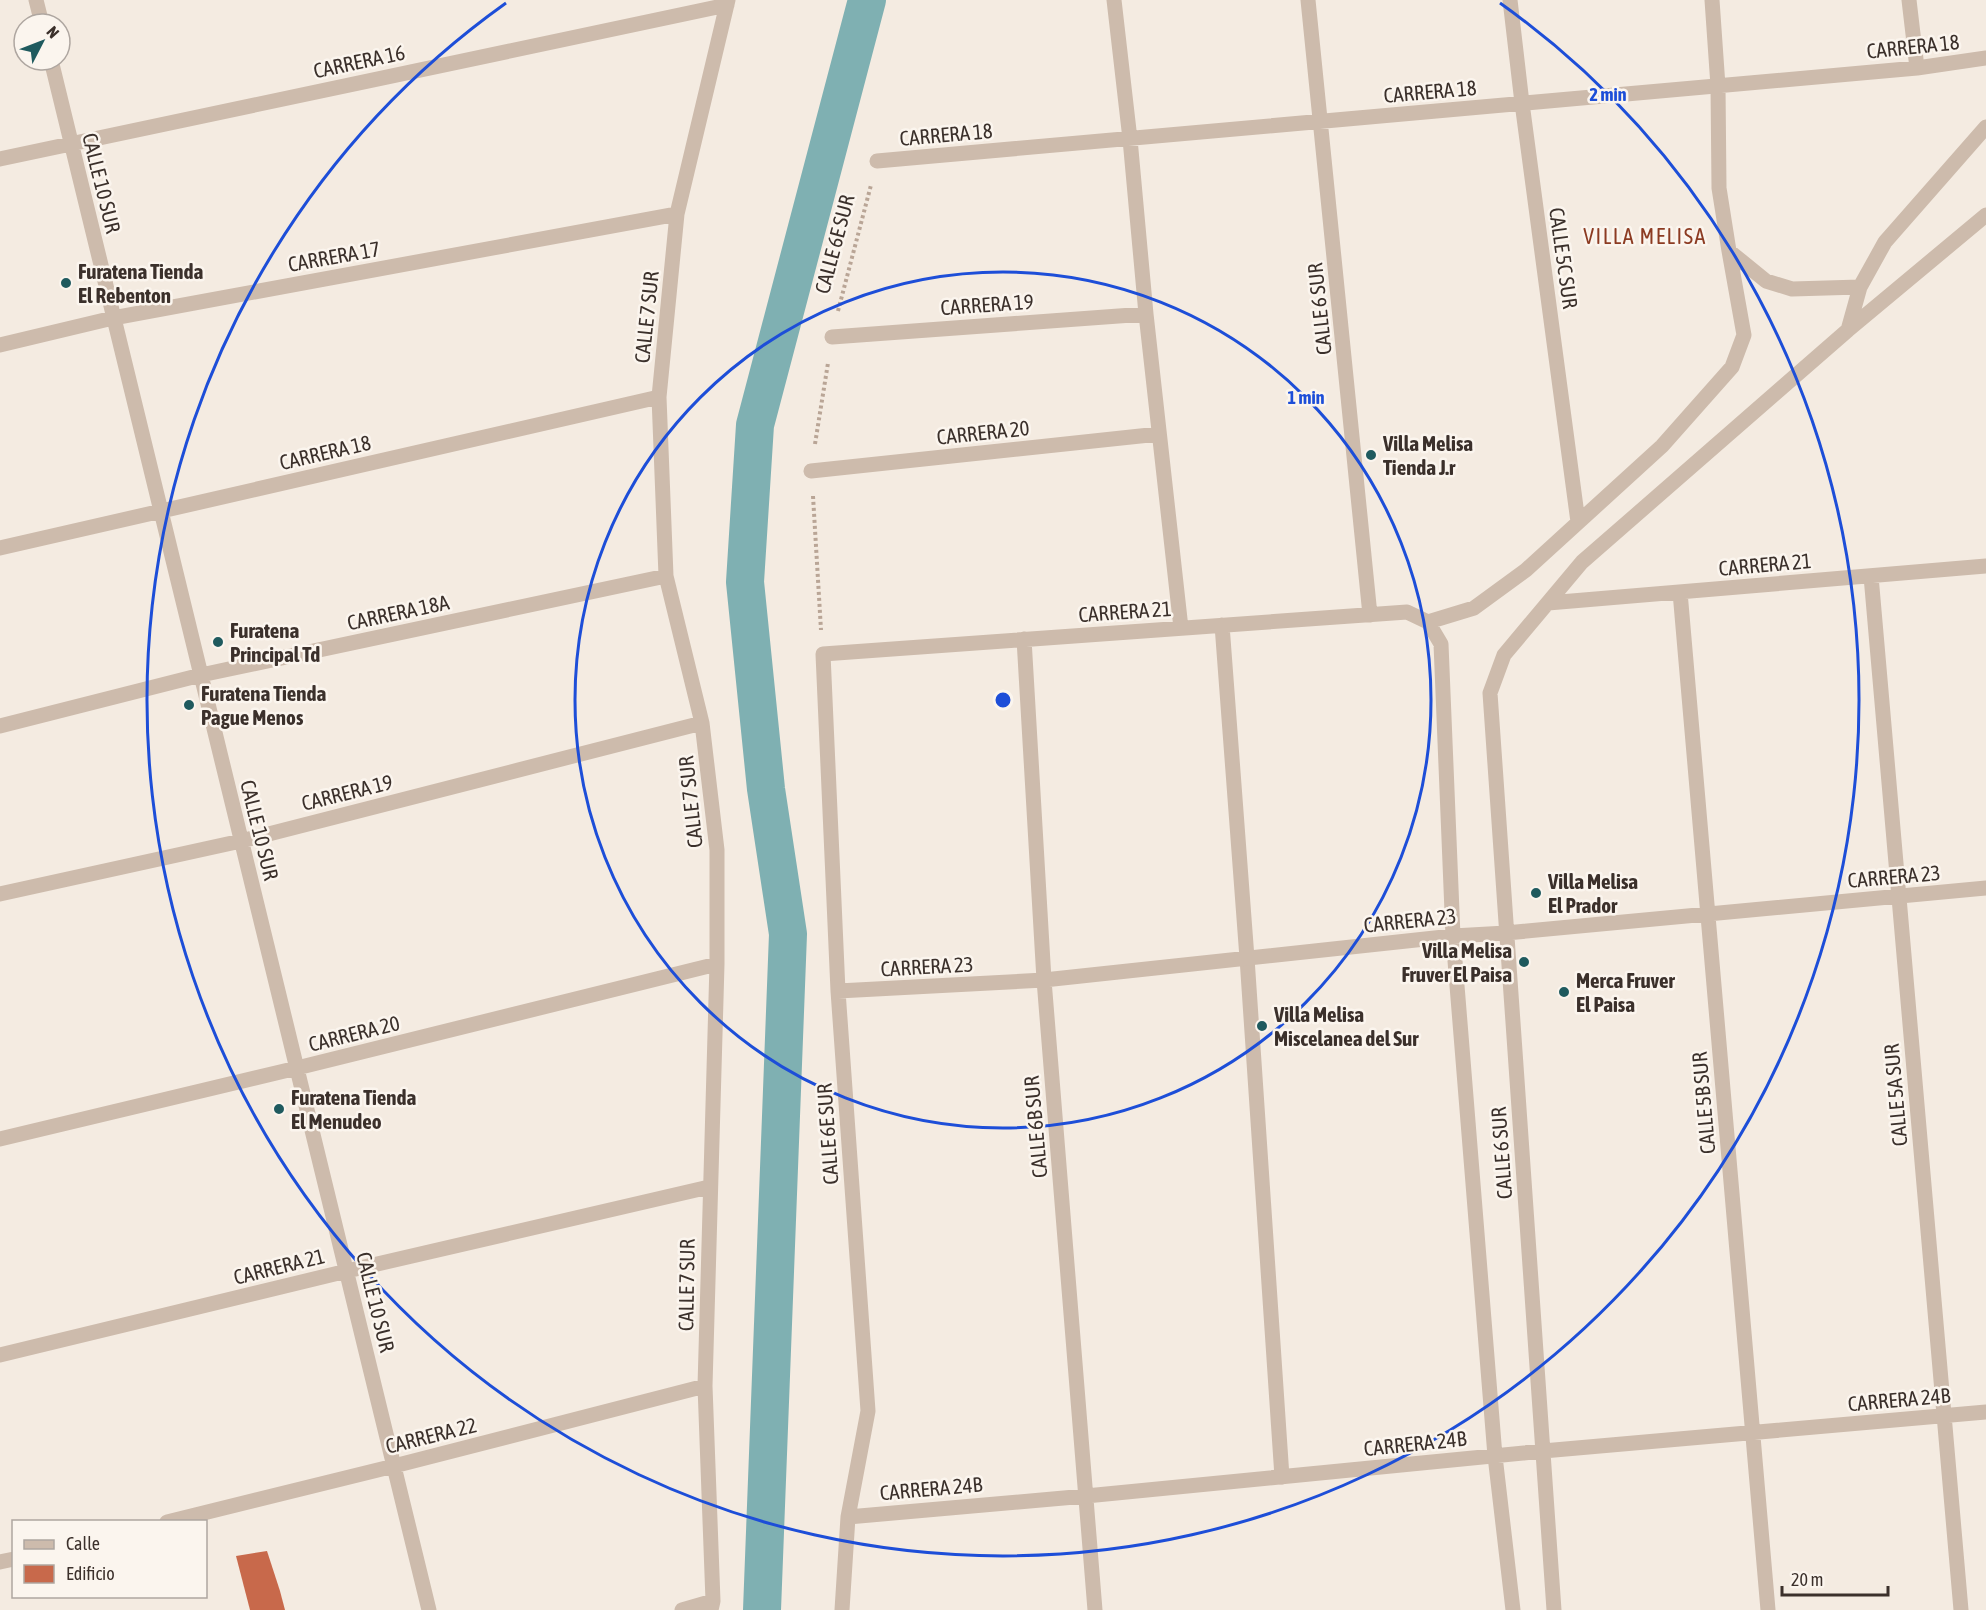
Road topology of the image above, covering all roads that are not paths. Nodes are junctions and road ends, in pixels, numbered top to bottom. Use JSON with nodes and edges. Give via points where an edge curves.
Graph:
{"nodes":[{"id":1,"x":1114,"y":0,"type":"edge"},
{"id":2,"x":1308,"y":0,"type":"edge"},
{"id":3,"x":1510,"y":0,"type":"edge"},
{"id":4,"x":1712,"y":0,"type":"edge"},
{"id":5,"x":1909,"y":0,"type":"edge"},
{"id":6,"x":727,"y":3,"type":"edge"},
{"id":7,"x":1986,"y":58,"type":"edge"},
{"id":8,"x":1917,"y":68,"type":"junction"},
{"id":9,"x":54,"y":72,"type":"edge"},
{"id":10,"x":1719,"y":86,"type":"junction"},
{"id":11,"x":1522,"y":104,"type":"junction"},
{"id":12,"x":1322,"y":122,"type":"junction"},
{"id":13,"x":1986,"y":127,"type":"edge"},
{"id":14,"x":1130,"y":139,"type":"junction"},
{"id":15,"x":71,"y":143,"type":"junction"},
{"id":16,"x":0,"y":159,"type":"edge"},
{"id":17,"x":877,"y":161,"type":"road end"},
{"id":18,"x":677,"y":214,"type":"junction"},
{"id":19,"x":1986,"y":215,"type":"edge"},
{"id":20,"x":1730,"y":251,"type":"junction"},
{"id":21,"x":1860,"y":286,"type":"junction"},
{"id":22,"x":1146,"y":314,"type":"junction"},
{"id":23,"x":113,"y":318,"type":"junction"},
{"id":24,"x":1848,"y":330,"type":"junction"},
{"id":25,"x":832,"y":337,"type":"road end"},
{"id":26,"x":0,"y":345,"type":"edge"},
{"id":27,"x":659,"y":397,"type":"junction"},
{"id":28,"x":1159,"y":434,"type":"junction"},
{"id":29,"x":811,"y":471,"type":"dead end"},
{"id":30,"x":162,"y":511,"type":"junction"},
{"id":31,"x":1578,"y":522,"type":"junction"},
{"id":32,"x":0,"y":548,"type":"edge"},
{"id":33,"x":1986,"y":566,"type":"edge"},
{"id":34,"x":666,"y":576,"type":"junction"},
{"id":35,"x":1871,"y":576,"type":"junction"},
{"id":36,"x":1680,"y":592,"type":"junction"},
{"id":37,"x":1548,"y":603,"type":"junction"},
{"id":38,"x":1370,"y":615,"type":"junction"},
{"id":39,"x":1428,"y":622,"type":"junction"},
{"id":40,"x":1222,"y":625,"type":"junction"},
{"id":41,"x":1180,"y":628,"type":"junction"},
{"id":42,"x":1024,"y":639,"type":"junction"},
{"id":43,"x":823,"y":654,"type":"joint"},
{"id":44,"x":201,"y":675,"type":"junction"},
{"id":45,"x":702,"y":723,"type":"junction"},
{"id":46,"x":0,"y":726,"type":"edge"},
{"id":47,"x":242,"y":840,"type":"junction"},
{"id":48,"x":1986,"y":888,"type":"edge"},
{"id":49,"x":0,"y":894,"type":"edge"},
{"id":50,"x":1898,"y":896,"type":"junction"},
{"id":51,"x":1708,"y":914,"type":"junction"},
{"id":52,"x":1506,"y":933,"type":"junction"},
{"id":53,"x":1453,"y":936,"type":"junction"},
{"id":54,"x":1247,"y":958,"type":"junction"},
{"id":55,"x":717,"y":964,"type":"junction"},
{"id":56,"x":1044,"y":980,"type":"junction"},
{"id":57,"x":838,"y":992,"type":"junction"},
{"id":58,"x":297,"y":1068,"type":"junction"},
{"id":59,"x":0,"y":1139,"type":"edge"},
{"id":60,"x":709,"y":1187,"type":"junction"},
{"id":61,"x":346,"y":1271,"type":"junction"},
{"id":62,"x":0,"y":1355,"type":"edge"},
{"id":63,"x":705,"y":1386,"type":"junction"},
{"id":64,"x":1986,"y":1412,"type":"edge"},
{"id":65,"x":1944,"y":1416,"type":"junction"},
{"id":66,"x":1753,"y":1432,"type":"junction"},
{"id":67,"x":1543,"y":1451,"type":"junction"},
{"id":68,"x":1495,"y":1456,"type":"junction"},
{"id":69,"x":394,"y":1466,"type":"junction"},
{"id":70,"x":1282,"y":1476,"type":"junction"},
{"id":71,"x":1086,"y":1496,"type":"junction"},
{"id":72,"x":848,"y":1517,"type":"junction"},
{"id":73,"x":171,"y":1520,"type":"edge"},
{"id":74,"x":712,"y":1606,"type":"edge"},
{"id":75,"x":429,"y":1610,"type":"edge"},
{"id":76,"x":682,"y":1610,"type":"edge"},
{"id":77,"x":842,"y":1610,"type":"edge"},
{"id":78,"x":1095,"y":1610,"type":"edge"},
{"id":79,"x":1513,"y":1610,"type":"edge"},
{"id":80,"x":1554,"y":1610,"type":"edge"},
{"id":81,"x":1768,"y":1610,"type":"edge"},
{"id":82,"x":1961,"y":1610,"type":"edge"}],
"edges":[{"from":1,"to":14,"type":"street"},
{"from":2,"to":12,"type":"street","name":"CALLE 6 SUR"},
{"from":3,"to":11,"type":"street","name":"CALLE 5C SUR"},
{"from":4,"to":10,"type":"street"},
{"from":5,"to":8,"type":"street"},
{"from":6,"to":15,"type":"street","name":"CARRERA 16"},
{"from":6,"to":18,"type":"street","name":"CALLE 7 SUR"},
{"from":7,"to":8,"type":"street","name":"CARRERA 18"},
{"from":8,"to":10,"type":"street","name":"CARRERA 18"},
{"from":9,"to":15,"type":"street","name":"CALLE 10 SUR"},
{"from":10,"to":11,"type":"street","name":"CARRERA 18"},
{"from":10,"to":20,"type":"street","via":[[1719,188]]},
{"from":11,"to":12,"type":"street","name":"CARRERA 18"},
{"from":11,"to":31,"type":"street","name":"CALLE 5C SUR"},
{"from":12,"to":14,"type":"street","name":"CARRERA 18"},
{"from":12,"to":38,"type":"street","name":"CALLE 6 SUR"},
{"from":13,"to":21,"type":"street","via":[[1886,242]]},
{"from":14,"to":17,"type":"street","name":"CARRERA 18"},
{"from":14,"to":22,"type":"street"},
{"from":15,"to":16,"type":"street","name":"CARRERA 16"},
{"from":15,"to":23,"type":"street","name":"CALLE 10 SUR"},
{"from":18,"to":23,"type":"street","name":"CARRERA 17"},
{"from":18,"to":27,"type":"street","name":"CALLE 7 SUR"},
{"from":19,"to":24,"type":"street"},
{"from":20,"to":21,"type":"street","via":[[1766,281],[1792,289]]},
{"from":20,"to":31,"type":"street","via":[[1744,335],[1732,367],[1662,446]]},
{"from":21,"to":24,"type":"street"},
{"from":22,"to":25,"type":"street","name":"CARRERA 19"},
{"from":22,"to":28,"type":"street"},
{"from":23,"to":26,"type":"street","name":"CARRERA 17"},
{"from":23,"to":30,"type":"street","name":"CALLE 10 SUR"},
{"from":24,"to":37,"type":"street","via":[[1582,562]]},
{"from":27,"to":30,"type":"street","name":"CARRERA 18"},
{"from":27,"to":34,"type":"street","name":"CALLE 7 SUR"},
{"from":28,"to":29,"type":"street","name":"CARRERA 20"},
{"from":28,"to":41,"type":"street"},
{"from":30,"to":32,"type":"street","name":"CARRERA 18"},
{"from":30,"to":44,"type":"street","name":"CALLE 10 SUR"},
{"from":31,"to":39,"type":"street","via":[[1526,570],[1474,608]]},
{"from":33,"to":35,"type":"street","name":"CARRERA 21"},
{"from":34,"to":44,"type":"street","name":"CARRERA 18A"},
{"from":34,"to":45,"type":"street","name":"CALLE 7 SUR"},
{"from":35,"to":36,"type":"street","name":"CARRERA 21"},
{"from":35,"to":50,"type":"street","name":"CALLE 5A SUR"},
{"from":36,"to":37,"type":"street","name":"CARRERA 21"},
{"from":36,"to":51,"type":"street","name":"CALLE 5B SUR"},
{"from":37,"to":52,"type":"street","name":"CALLE 6 SUR","via":[[1504,655],[1490,693]]},
{"from":38,"to":39,"type":"street","name":"CARRERA 21","via":[[1407,612]]},
{"from":38,"to":40,"type":"street","name":"CARRERA 21"},
{"from":39,"to":53,"type":"street","via":[[1441,644]]},
{"from":40,"to":41,"type":"street","name":"CARRERA 21"},
{"from":40,"to":54,"type":"street"},
{"from":41,"to":42,"type":"street","name":"CARRERA 21"},
{"from":42,"to":43,"type":"street","name":"CARRERA 21"},
{"from":42,"to":56,"type":"street","name":"CALLE 6B SUR"},
{"from":43,"to":57,"type":"street","name":"CALLE 6E SUR"},
{"from":44,"to":46,"type":"street","name":"CARRERA 18A"},
{"from":44,"to":47,"type":"street","name":"CALLE 10 SUR"},
{"from":45,"to":47,"type":"street","name":"CARRERA 19"},
{"from":45,"to":55,"type":"street","name":"CALLE 7 SUR","via":[[717,850]]},
{"from":47,"to":49,"type":"street","name":"CARRERA 19"},
{"from":47,"to":58,"type":"street","name":"CALLE 10 SUR"},
{"from":48,"to":50,"type":"street","name":"CARRERA 23"},
{"from":50,"to":51,"type":"street","name":"CARRERA 23"},
{"from":50,"to":65,"type":"street","name":"CALLE 5A SUR"},
{"from":51,"to":52,"type":"street","name":"CARRERA 23"},
{"from":51,"to":66,"type":"street","name":"CALLE 5B SUR"},
{"from":52,"to":53,"type":"street","name":"CARRERA 23"},
{"from":52,"to":67,"type":"street","name":"CALLE 6 SUR"},
{"from":53,"to":54,"type":"street","name":"CARRERA 23"},
{"from":53,"to":68,"type":"street"},
{"from":54,"to":56,"type":"street","name":"CARRERA 23"},
{"from":54,"to":70,"type":"street"},
{"from":55,"to":58,"type":"street","name":"CARRERA 20"},
{"from":55,"to":60,"type":"street","name":"CALLE 7 SUR"},
{"from":56,"to":57,"type":"street","name":"CARRERA 23"},
{"from":56,"to":71,"type":"street","name":"CALLE 6B SUR"},
{"from":57,"to":72,"type":"street","name":"CALLE 6E SUR","via":[[868,1411]]},
{"from":58,"to":59,"type":"street","name":"CARRERA 20"},
{"from":58,"to":61,"type":"street","name":"CALLE 10 SUR"},
{"from":60,"to":61,"type":"street","name":"CARRERA 21"},
{"from":60,"to":63,"type":"street","name":"CALLE 7 SUR"},
{"from":61,"to":62,"type":"street","name":"CARRERA 21"},
{"from":61,"to":69,"type":"street","name":"CALLE 10 SUR"},
{"from":63,"to":69,"type":"street","name":"CARRERA 22"},
{"from":63,"to":74,"type":"street","name":"CALLE 7 SUR"},
{"from":64,"to":65,"type":"street","name":"CARRERA 24B"},
{"from":65,"to":66,"type":"street","name":"CARRERA 24B"},
{"from":65,"to":82,"type":"street","name":"CALLE 5A SUR"},
{"from":66,"to":67,"type":"street","name":"CARRERA 24B"},
{"from":66,"to":81,"type":"street","name":"CALLE 5B SUR"},
{"from":67,"to":68,"type":"street","name":"CARRERA 24B"},
{"from":67,"to":80,"type":"street","name":"CALLE 6 SUR"},
{"from":68,"to":70,"type":"street","name":"CARRERA 24B"},
{"from":68,"to":79,"type":"street"},
{"from":69,"to":73,"type":"street","name":"CARRERA 22"},
{"from":69,"to":75,"type":"street","name":"CALLE 10 SUR"},
{"from":70,"to":71,"type":"street","name":"CARRERA 24B"},
{"from":71,"to":72,"type":"street","name":"CARRERA 24B"},
{"from":71,"to":78,"type":"street","name":"CALLE 6B SUR"},
{"from":72,"to":77,"type":"street","name":"CALLE 6E SUR"},
{"from":74,"to":76,"type":"street"}]}
